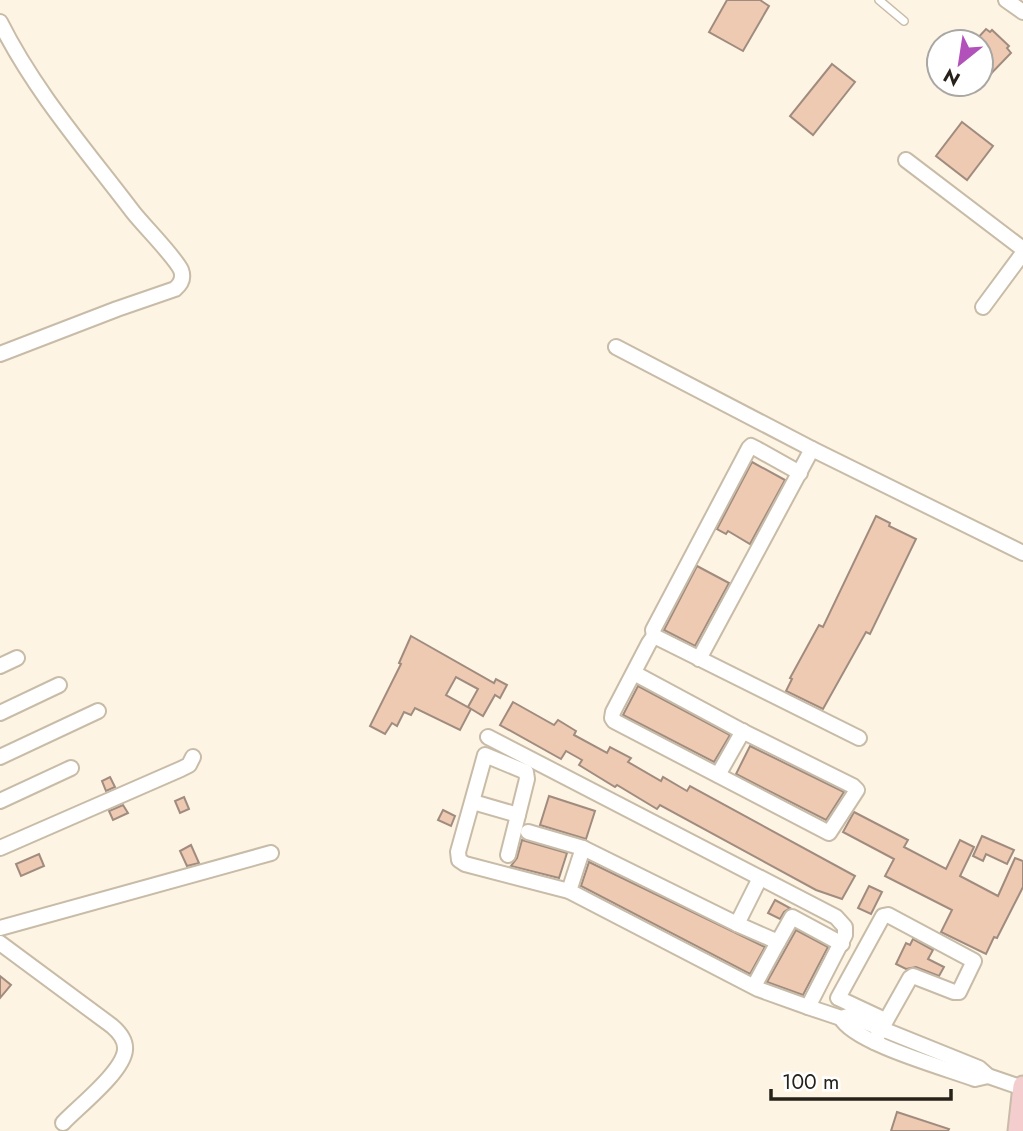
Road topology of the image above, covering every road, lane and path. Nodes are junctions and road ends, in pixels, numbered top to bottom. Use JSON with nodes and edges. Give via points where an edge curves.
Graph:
{"nodes":[{"id":1,"x":879,"y":0,"type":"edge"},
{"id":2,"x":1006,"y":0,"type":"edge"},
{"id":3,"x":1023,"y":12,"type":"edge"},
{"id":4,"x":904,"y":21,"type":"dead end"},
{"id":5,"x":0,"y":22,"type":"edge"},
{"id":6,"x":906,"y":160,"type":"dead end"},
{"id":7,"x":1023,"y":251,"type":"edge"},
{"id":8,"x":983,"y":307,"type":"dead end"},
{"id":9,"x":616,"y":347,"type":"dead end"},
{"id":10,"x":0,"y":354,"type":"edge"},
{"id":11,"x":812,"y":449,"type":"junction"},
{"id":12,"x":800,"y":473,"type":"junction"},
{"id":13,"x":1023,"y":553,"type":"edge"},
{"id":14,"x":654,"y":636,"type":"junction"},
{"id":15,"x":17,"y":658,"type":"dead end"},
{"id":16,"x":699,"y":659,"type":"junction"},
{"id":17,"x":0,"y":666,"type":"edge"},
{"id":18,"x":634,"y":673,"type":"junction"},
{"id":19,"x":59,"y":685,"type":"dead end"},
{"id":20,"x":98,"y":711,"type":"dead end"},
{"id":21,"x":0,"y":713,"type":"edge"},
{"id":22,"x":743,"y":732,"type":"junction"},
{"id":23,"x":488,"y":737,"type":"dead end"},
{"id":24,"x":859,"y":738,"type":"dead end"},
{"id":25,"x":0,"y":757,"type":"edge"},
{"id":26,"x":193,"y":757,"type":"dead end"},
{"id":27,"x":529,"y":766,"type":"junction"},
{"id":28,"x":71,"y":768,"type":"dead end"},
{"id":29,"x":718,"y":775,"type":"junction"},
{"id":30,"x":0,"y":801,"type":"edge"},
{"id":31,"x":474,"y":802,"type":"junction"},
{"id":32,"x":518,"y":815,"type":"junction"},
{"id":33,"x":528,"y":832,"type":"dead end"},
{"id":34,"x":0,"y":848,"type":"edge"},
{"id":35,"x":583,"y":848,"type":"junction"},
{"id":36,"x":271,"y":853,"type":"dead end"},
{"id":37,"x":508,"y":855,"type":"dead end"},
{"id":38,"x":760,"y":878,"type":"junction"},
{"id":39,"x":569,"y":891,"type":"junction"},
{"id":40,"x":737,"y":924,"type":"junction"},
{"id":41,"x":0,"y":928,"type":"edge"},
{"id":42,"x":778,"y":942,"type":"junction"},
{"id":43,"x":0,"y":943,"type":"edge"},
{"id":44,"x":842,"y":944,"type":"junction"},
{"id":45,"x":754,"y":986,"type":"junction"},
{"id":46,"x":808,"y":1007,"type":"junction"},
{"id":47,"x":880,"y":1030,"type":"junction"},
{"id":48,"x":1023,"y":1087,"type":"edge"},
{"id":49,"x":63,"y":1123,"type":"dead end"},
{"id":50,"x":1018,"y":1131,"type":"edge"}],
"edges":[{"from":1,"to":4,"type":"lane"},
{"from":2,"to":3,"type":"street"},
{"from":5,"to":10,"type":"street","via":[[40,92],[178,265],[182,277],[175,289]]},
{"from":6,"to":7,"type":"street"},
{"from":7,"to":8,"type":"street"},
{"from":9,"to":11,"type":"street"},
{"from":11,"to":12,"type":"street"},
{"from":11,"to":13,"type":"street"},
{"from":12,"to":14,"type":"street","via":[[749,448],[653,630]]},
{"from":12,"to":16,"type":"street"},
{"from":14,"to":16,"type":"street"},
{"from":14,"to":18,"type":"street"},
{"from":15,"to":17,"type":"street"},
{"from":16,"to":24,"type":"street"},
{"from":18,"to":22,"type":"street"},
{"from":18,"to":29,"type":"street","via":[[613,712],[614,721]]},
{"from":19,"to":21,"type":"street"},
{"from":20,"to":25,"type":"street"},
{"from":22,"to":29,"type":"street"},
{"from":22,"to":29,"type":"street","via":[[857,790],[830,833]]},
{"from":23,"to":27,"type":"street"},
{"from":26,"to":34,"type":"street","via":[[181,769]]},
{"from":27,"to":31,"type":"street","via":[[485,755]]},
{"from":27,"to":32,"type":"street"},
{"from":27,"to":38,"type":"street"},
{"from":28,"to":30,"type":"street"},
{"from":31,"to":32,"type":"street"},
{"from":31,"to":39,"type":"street","via":[[458,860]]},
{"from":32,"to":37,"type":"street"},
{"from":33,"to":35,"type":"street"},
{"from":35,"to":39,"type":"street"},
{"from":35,"to":40,"type":"street"},
{"from":36,"to":41,"type":"street"},
{"from":38,"to":40,"type":"street"},
{"from":38,"to":44,"type":"street","via":[[836,917],[845,927]]},
{"from":39,"to":45,"type":"street"},
{"from":40,"to":42,"type":"street"},
{"from":42,"to":44,"type":"street","via":[[792,918]]},
{"from":42,"to":45,"type":"street"},
{"from":43,"to":49,"type":"street","via":[[112,1026],[124,1041],[116,1069]]},
{"from":44,"to":46,"type":"street"},
{"from":45,"to":46,"type":"street"},
{"from":46,"to":47,"type":"street","via":[[841,1018],[849,1029]]},
{"from":47,"to":47,"type":"street","via":[[914,976],[959,992],[974,961],[883,916],[838,998]]},
{"from":47,"to":48,"type":"street","via":[[975,1079],[988,1076]]},
{"from":48,"to":50,"type":"main road"}]}
